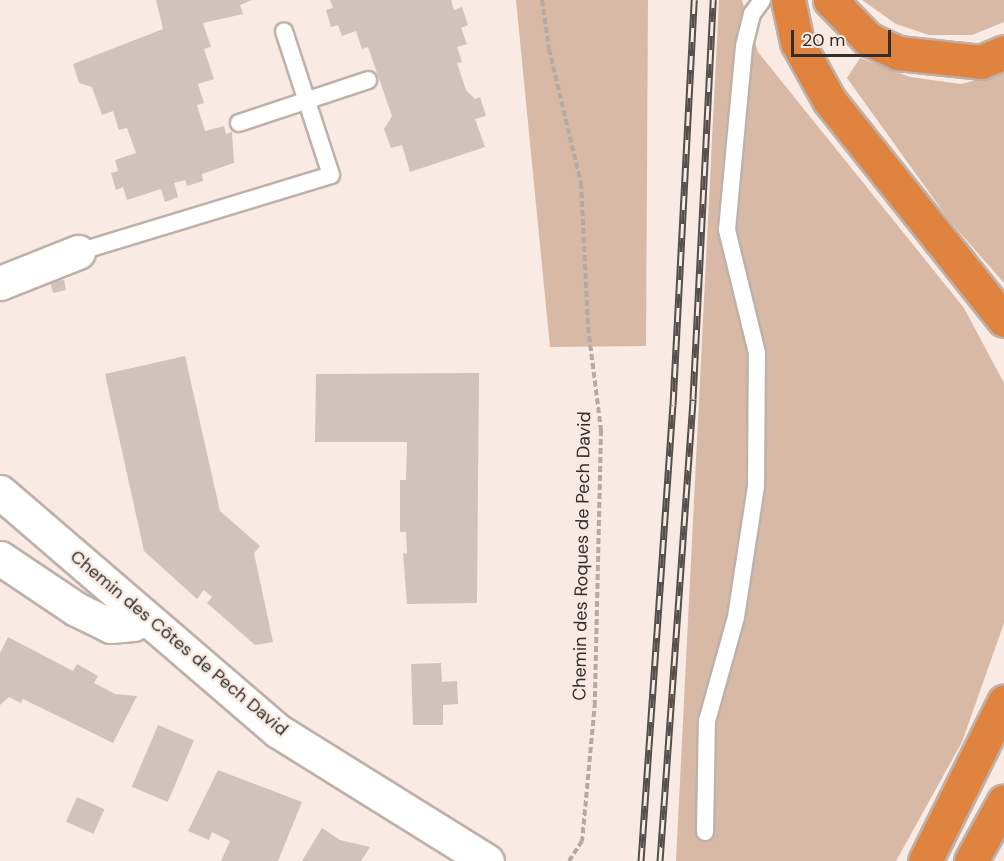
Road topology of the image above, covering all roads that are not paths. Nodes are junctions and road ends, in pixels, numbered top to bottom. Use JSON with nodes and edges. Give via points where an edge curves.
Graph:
{"nodes":[{"id":1,"x":762,"y":0,"type":"edge"},
{"id":2,"x":788,"y":0,"type":"edge"},
{"id":3,"x":830,"y":0,"type":"edge"},
{"id":4,"x":284,"y":31,"type":"dead end"},
{"id":5,"x":1004,"y":52,"type":"edge"},
{"id":6,"x":368,"y":80,"type":"dead end"},
{"id":7,"x":307,"y":101,"type":"junction"},
{"id":8,"x":239,"y":123,"type":"dead end"},
{"id":9,"x":78,"y":252,"type":"joint"},
{"id":10,"x":0,"y":283,"type":"edge"},
{"id":11,"x":1004,"y":320,"type":"edge"},
{"id":12,"x":0,"y":492,"type":"edge"},
{"id":13,"x":0,"y":558,"type":"edge"},
{"id":14,"x":143,"y":616,"type":"junction"},
{"id":15,"x":1004,"y":702,"type":"edge"},
{"id":16,"x":1004,"y":801,"type":"edge"},
{"id":17,"x":705,"y":832,"type":"dead end"},
{"id":18,"x":487,"y":861,"type":"edge"},
{"id":19,"x":926,"y":861,"type":"edge"},
{"id":20,"x":971,"y":861,"type":"edge"}],
"edges":[{"from":1,"to":17,"type":"lane","via":[[752,14],[744,46],[727,230],[756,353],[760,407],[756,487],[736,617],[707,721]]},
{"from":2,"to":11,"type":"highway","via":[[797,42],[829,100]]},
{"from":3,"to":5,"type":"highway","via":[[868,39],[898,53],[981,62]]},
{"from":4,"to":7,"type":"lane"},
{"from":6,"to":7,"type":"lane"},
{"from":7,"to":8,"type":"lane"},
{"from":7,"to":9,"type":"lane","via":[[331,175]]},
{"from":9,"to":10,"type":"street"},
{"from":12,"to":14,"type":"street","name":"Chemin des Côtes de Pech David"},
{"from":13,"to":14,"type":"street","via":[[76,609],[111,626],[133,624]]},
{"from":14,"to":18,"type":"street","name":"Chemin des Côtes de Pech David","via":[[278,731]]},
{"from":15,"to":19,"type":"highway"},
{"from":16,"to":20,"type":"highway"}]}
